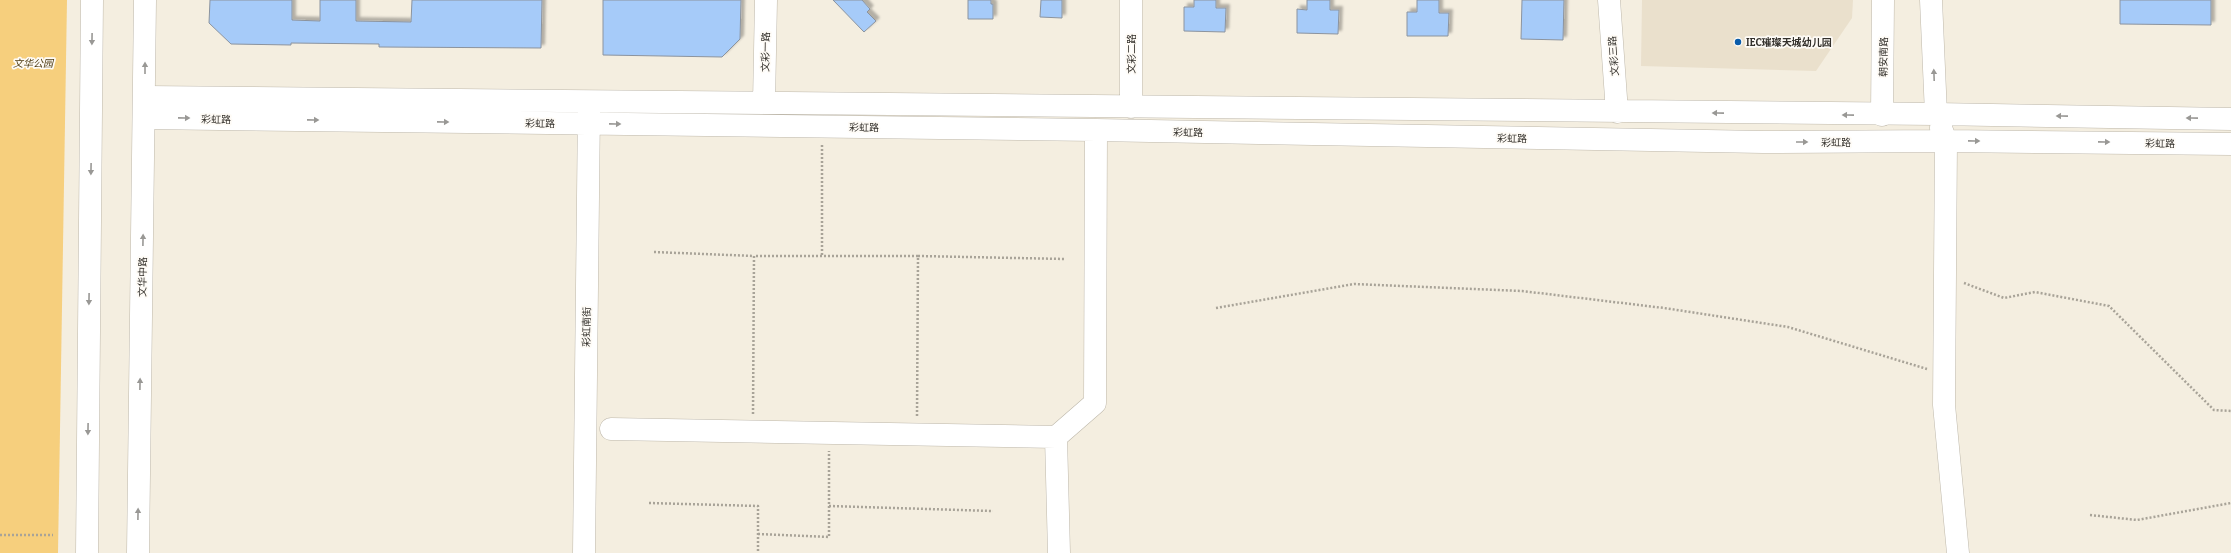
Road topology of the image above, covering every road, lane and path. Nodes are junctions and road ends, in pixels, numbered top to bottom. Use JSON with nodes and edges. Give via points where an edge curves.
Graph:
{"nodes":[{"id":1,"x":92,"y":0,"type":"edge"},
{"id":2,"x":145,"y":0,"type":"edge"},
{"id":3,"x":766,"y":0,"type":"edge"},
{"id":4,"x":1131,"y":0,"type":"edge"},
{"id":5,"x":1609,"y":0,"type":"edge"},
{"id":6,"x":1883,"y":0,"type":"edge"},
{"id":7,"x":1931,"y":0,"type":"edge"},
{"id":8,"x":145,"y":97,"type":"junction"},
{"id":9,"x":589,"y":102,"type":"junction"},
{"id":10,"x":764,"y":103,"type":"junction"},
{"id":11,"x":1131,"y":107,"type":"junction"},
{"id":12,"x":1617,"y":112,"type":"junction"},
{"id":13,"x":1936,"y":114,"type":"junction"},
{"id":14,"x":1882,"y":115,"type":"junction"},
{"id":15,"x":144,"y":118,"type":"junction"},
{"id":16,"x":2231,"y":119,"type":"edge"},
{"id":17,"x":588,"y":124,"type":"junction"},
{"id":18,"x":822,"y":127,"type":"junction"},
{"id":19,"x":1096,"y":130,"type":"junction"},
{"id":20,"x":1936,"y":141,"type":"junction"},
{"id":21,"x":2231,"y":144,"type":"edge"},
{"id":22,"x":654,"y":252,"type":"dead end"},
{"id":23,"x":754,"y":256,"type":"junction"},
{"id":24,"x":918,"y":256,"type":"junction"},
{"id":25,"x":822,"y":257,"type":"junction"},
{"id":26,"x":1064,"y":259,"type":"dead end"},
{"id":27,"x":1945,"y":276,"type":"junction"},
{"id":28,"x":1216,"y":308,"type":"dead end"},
{"id":29,"x":1944,"y":374,"type":"junction"},
{"id":30,"x":2231,"y":411,"type":"edge"},
{"id":31,"x":611,"y":429,"type":"dead end"},
{"id":32,"x":753,"y":431,"type":"junction"},
{"id":33,"x":829,"y":432,"type":"junction"},
{"id":34,"x":917,"y":434,"type":"junction"},
{"id":35,"x":1056,"y":437,"type":"junction"},
{"id":36,"x":649,"y":503,"type":"dead end"},
{"id":37,"x":2231,"y":503,"type":"edge"},
{"id":38,"x":829,"y":506,"type":"junction"},
{"id":39,"x":993,"y":512,"type":"dead end"},
{"id":40,"x":2090,"y":515,"type":"dead end"},
{"id":41,"x":758,"y":534,"type":"junction"},
{"id":42,"x":0,"y":535,"type":"edge"},
{"id":43,"x":53,"y":535,"type":"dead end"},
{"id":44,"x":87,"y":553,"type":"edge"},
{"id":45,"x":138,"y":553,"type":"edge"},
{"id":46,"x":584,"y":553,"type":"edge"},
{"id":47,"x":758,"y":553,"type":"edge"},
{"id":48,"x":1059,"y":553,"type":"edge"},
{"id":49,"x":1958,"y":553,"type":"edge"}],
"edges":[{"from":1,"to":44,"type":"street","one_way":true},
{"from":8,"to":2,"type":"street","name":"文华中路","one_way":true},
{"from":3,"to":10,"type":"street","name":"文彩一路"},
{"from":4,"to":11,"type":"street","name":"文彩二路"},
{"from":5,"to":12,"type":"street","name":"文彩三路"},
{"from":6,"to":14,"type":"street","name":"朝安南路"},
{"from":13,"to":7,"type":"street","one_way":true},
{"from":8,"to":9,"type":"street"},
{"from":8,"to":15,"type":"street","name":"文华中路"},
{"from":9,"to":10,"type":"street"},
{"from":9,"to":17,"type":"street","name":"彩虹南街"},
{"from":10,"to":11,"type":"street"},
{"from":11,"to":12,"type":"street"},
{"from":14,"to":12,"type":"street","one_way":true},
{"from":13,"to":14,"type":"street"},
{"from":16,"to":13,"type":"street","one_way":true},
{"from":13,"to":20,"type":"street"},
{"from":14,"to":20,"type":"street"},
{"from":15,"to":17,"type":"street","name":"彩虹路","one_way":true},
{"from":45,"to":15,"type":"street","name":"文华中路","one_way":true},
{"from":17,"to":18,"type":"street","name":"彩虹路","one_way":true},
{"from":17,"to":46,"type":"street","name":"彩虹南街"},
{"from":18,"to":19,"type":"street","name":"彩虹路"},
{"from":18,"to":25,"type":"path"},
{"from":19,"to":20,"type":"street","name":"彩虹路","one_way":true,"via":[[1755,142]]},
{"from":19,"to":35,"type":"street","via":[[1095,403]]},
{"from":20,"to":21,"type":"street","name":"彩虹路","one_way":true},
{"from":20,"to":27,"type":"street"},
{"from":22,"to":23,"type":"path"},
{"from":23,"to":25,"type":"path"},
{"from":23,"to":32,"type":"path"},
{"from":24,"to":25,"type":"path"},
{"from":24,"to":26,"type":"path"},
{"from":24,"to":34,"type":"path"},
{"from":27,"to":29,"type":"street"},
{"from":27,"to":30,"type":"path","via":[[2004,298],[2036,292],[2109,306],[2214,410]]},
{"from":28,"to":29,"type":"path","via":[[1354,284],[1522,291],[1664,308],[1788,327]]},
{"from":29,"to":49,"type":"street","via":[[1944,405]]},
{"from":31,"to":32,"type":"street"},
{"from":32,"to":33,"type":"street"},
{"from":33,"to":34,"type":"street"},
{"from":33,"to":38,"type":"path"},
{"from":34,"to":35,"type":"street"},
{"from":35,"to":48,"type":"street"},
{"from":36,"to":41,"type":"path","via":[[758,506]]},
{"from":37,"to":40,"type":"path","via":[[2137,520]]},
{"from":38,"to":39,"type":"path"},
{"from":38,"to":41,"type":"path","via":[[829,537]]},
{"from":41,"to":47,"type":"path"},
{"from":42,"to":43,"type":"path"}]}
